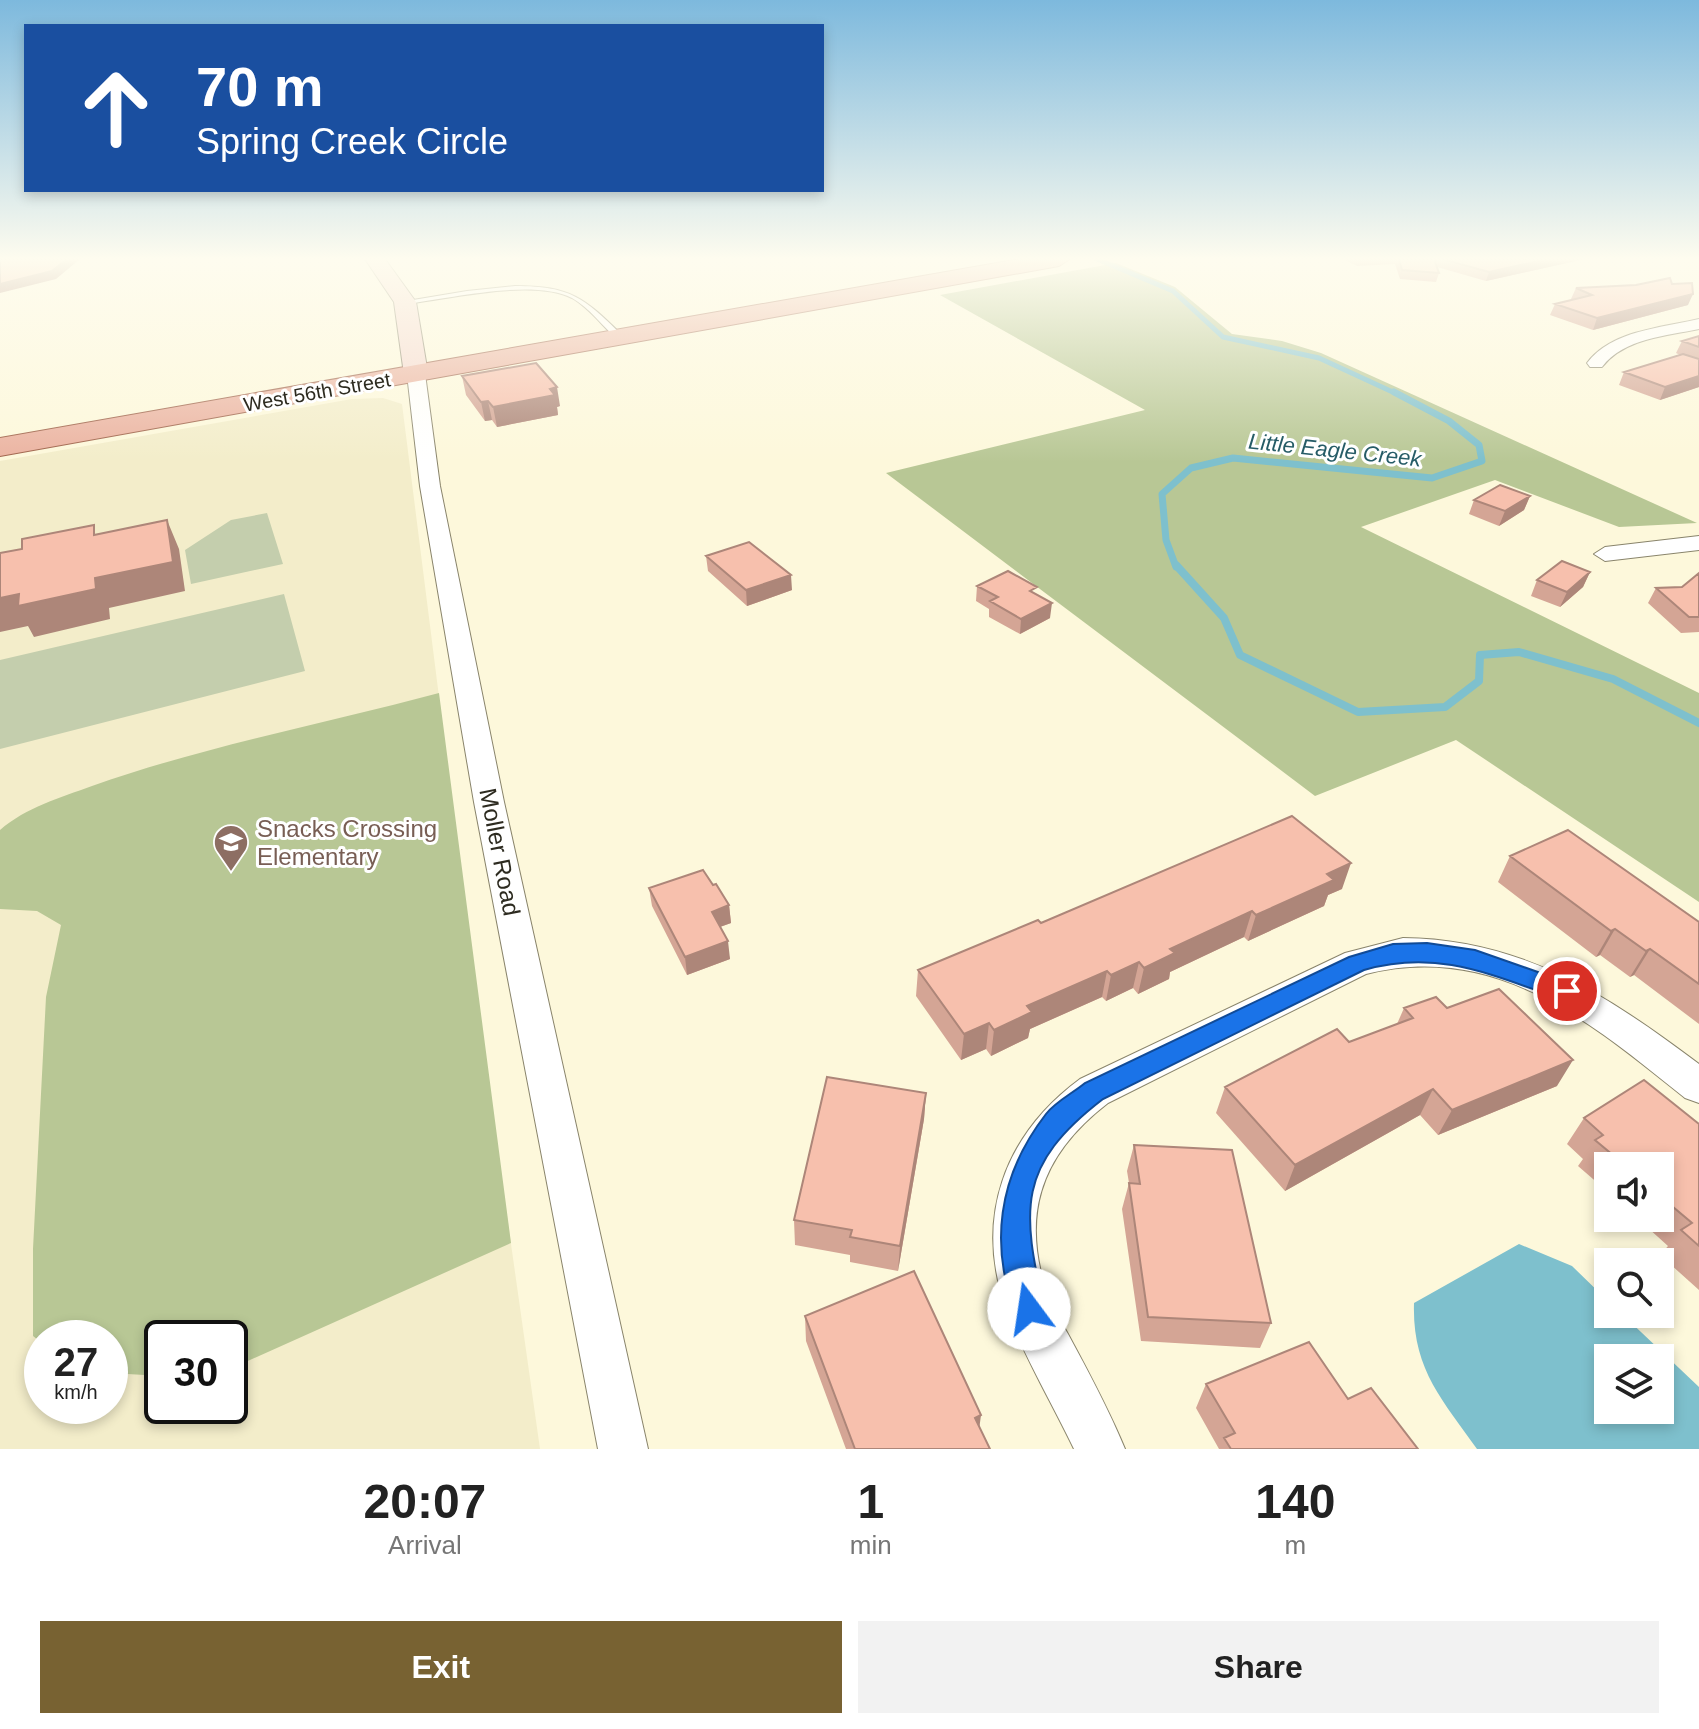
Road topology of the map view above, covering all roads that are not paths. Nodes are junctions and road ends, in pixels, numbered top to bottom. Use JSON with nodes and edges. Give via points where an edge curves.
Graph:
{"nodes":[{"id":1,"x":409,"y":327,"type":"edge"},
{"id":2,"x":608,"y":327,"type":"edge"},
{"id":3,"x":684,"y":327,"type":"edge"},
{"id":4,"x":1689,"y":327,"type":"edge"},
{"id":5,"x":621,"y":338,"type":"junction"},
{"id":6,"x":1596,"y":363,"type":"dead end"},
{"id":7,"x":416,"y":374,"type":"junction"},
{"id":8,"x":0,"y":447,"type":"edge"},
{"id":9,"x":1699,"y":543,"type":"edge"},
{"id":10,"x":1605,"y":554,"type":"dead end"},
{"id":11,"x":1699,"y":1086,"type":"edge"},
{"id":12,"x":623,"y":1449,"type":"edge"},
{"id":13,"x":1100,"y":1449,"type":"edge"}],
"edges":[{"from":1,"to":7,"type":"street","name":"Moller Road"},
{"from":2,"to":5,"type":"lane"},
{"from":3,"to":5,"type":"main road","name":"West 56th Street"},
{"from":4,"to":6,"type":"street","via":[[1615,346]]},
{"from":5,"to":7,"type":"main road","name":"West 56th Street"},
{"from":7,"to":8,"type":"main road","name":"West 56th Street"},
{"from":7,"to":12,"type":"street","name":"Moller Road","via":[[430,486],[489,802]]},
{"from":9,"to":10,"type":"street"},
{"from":11,"to":13,"type":"street","via":[[1617,1022],[1567,991],[1459,955],[1415,952],[1375,957],[1077,1102],[1045,1134],[1024,1173],[1015,1240],[1029,1309]]}]}
